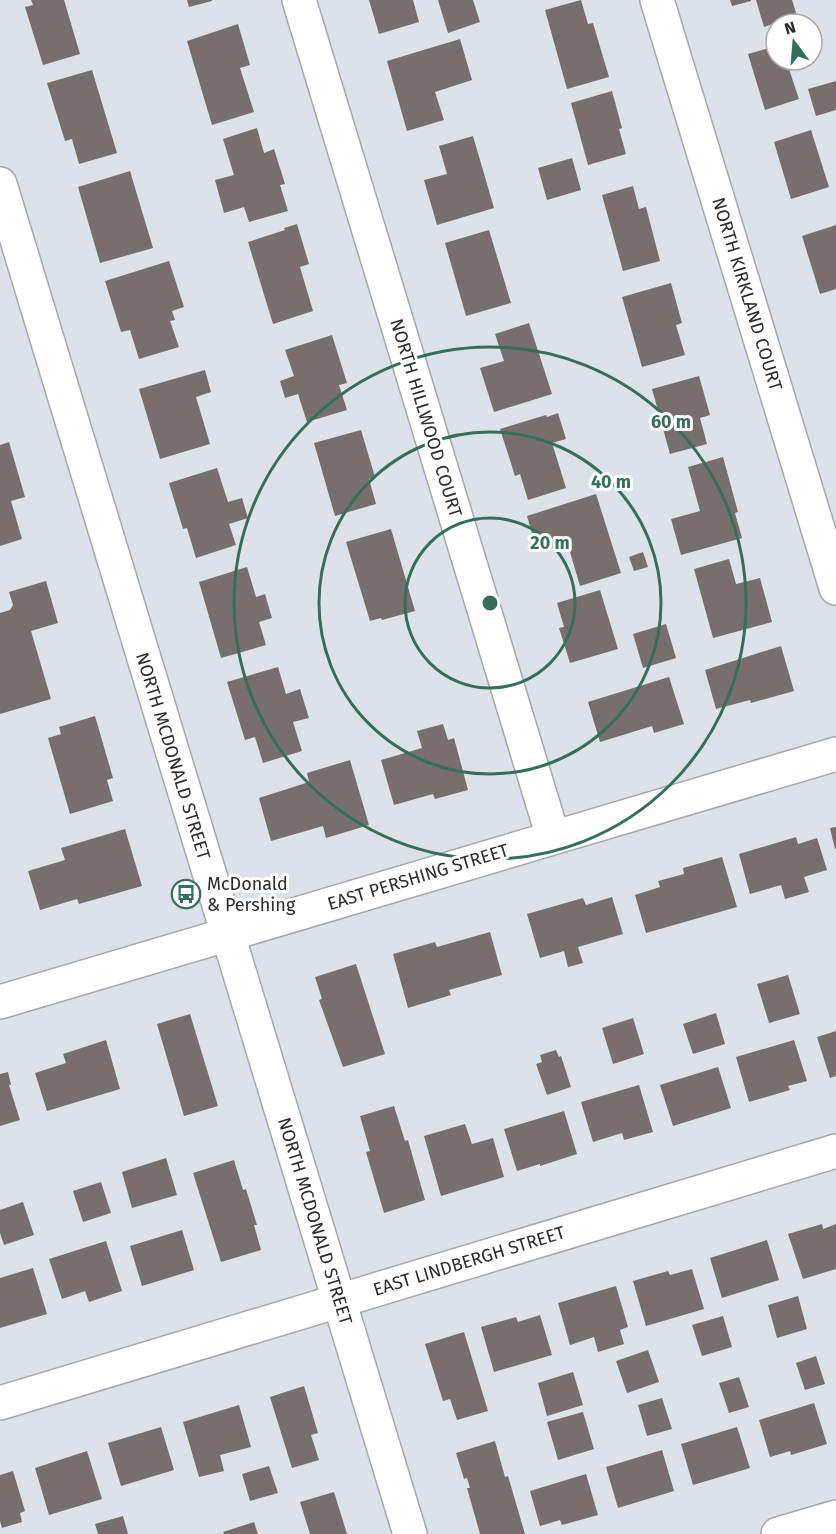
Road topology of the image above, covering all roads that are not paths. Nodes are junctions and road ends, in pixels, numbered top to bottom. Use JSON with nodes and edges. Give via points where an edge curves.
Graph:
{"nodes":[{"id":1,"x":299,"y":0,"type":"edge"},
{"id":2,"x":657,"y":0,"type":"edge"},
{"id":3,"x":0,"y":184,"type":"edge"},
{"id":4,"x":836,"y":588,"type":"edge"},
{"id":5,"x":836,"y":754,"type":"edge"},
{"id":6,"x":553,"y":837,"type":"junction"},
{"id":7,"x":228,"y":934,"type":"junction"},
{"id":8,"x":0,"y":1002,"type":"edge"},
{"id":9,"x":836,"y":1150,"type":"edge"},
{"id":10,"x":339,"y":1300,"type":"junction"},
{"id":11,"x":0,"y":1403,"type":"edge"},
{"id":12,"x":836,"y":1517,"type":"edge"},
{"id":13,"x":410,"y":1534,"type":"edge"},
{"id":14,"x":778,"y":1534,"type":"edge"}],
"edges":[{"from":1,"to":6,"type":"street","name":"NORTH HILLWOOD COURT"},
{"from":2,"to":4,"type":"street","name":"NORTH KIRKLAND COURT"},
{"from":3,"to":7,"type":"street","name":"NORTH MCDONALD STREET"},
{"from":5,"to":6,"type":"street","name":"EAST PERSHING STREET"},
{"from":6,"to":7,"type":"street","name":"EAST PERSHING STREET"},
{"from":7,"to":8,"type":"street","name":"EAST PERSHING STREET"},
{"from":7,"to":10,"type":"street","name":"NORTH MCDONALD STREET"},
{"from":9,"to":10,"type":"street","name":"EAST LINDBERGH STREET"},
{"from":10,"to":11,"type":"street","name":"EAST LINDBERGH STREET"},
{"from":10,"to":13,"type":"street","name":"NORTH MCDONALD STREET"},
{"from":12,"to":14,"type":"street"}]}
